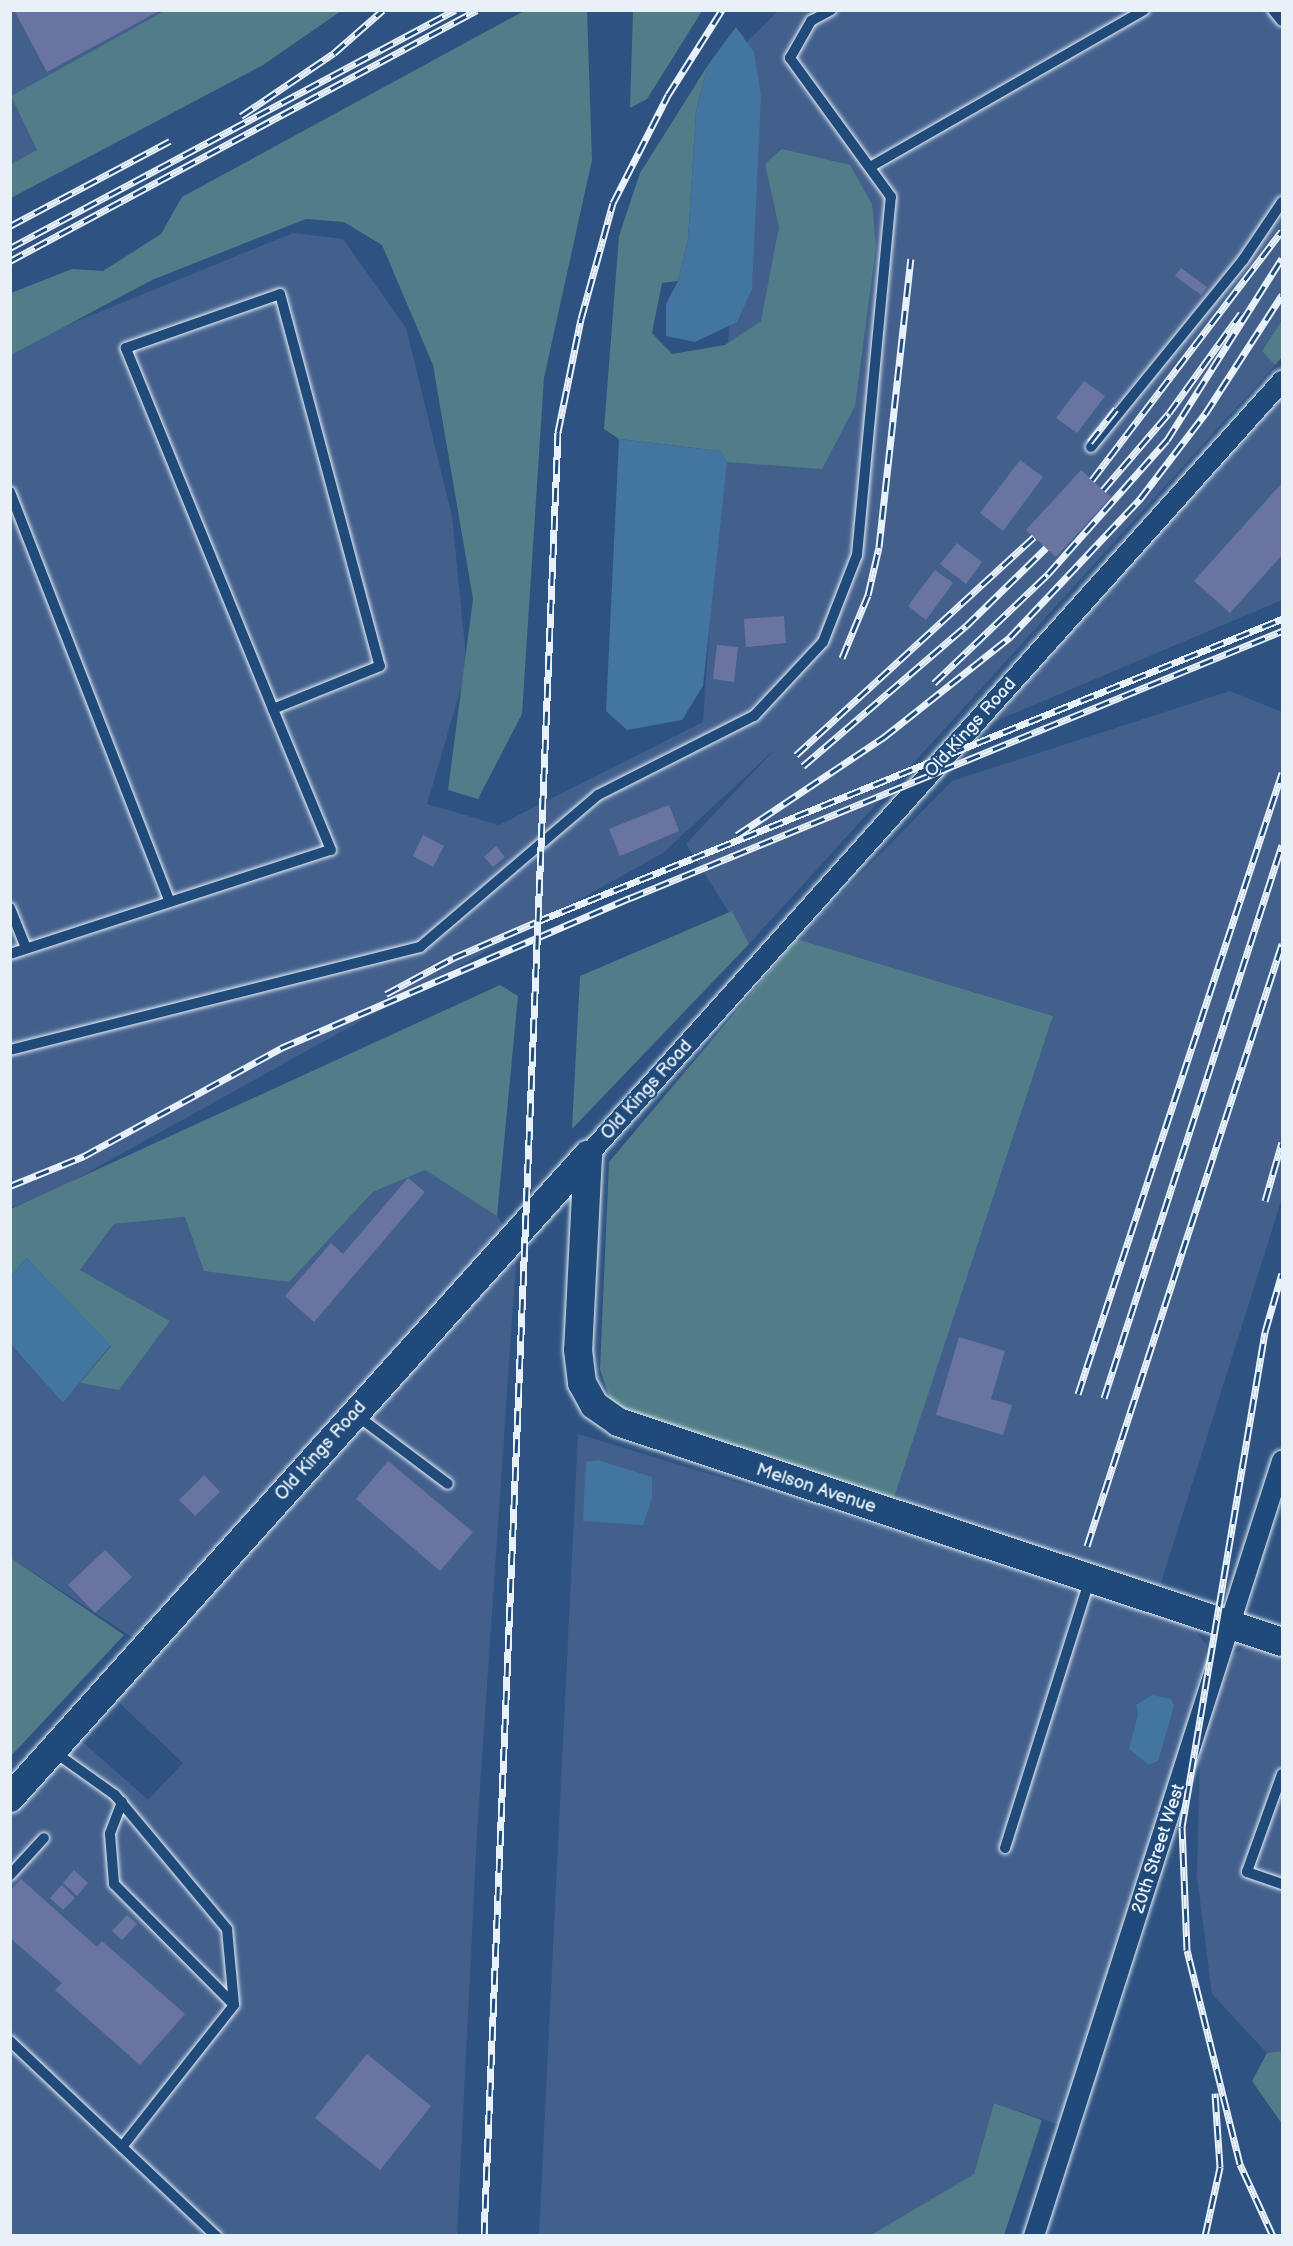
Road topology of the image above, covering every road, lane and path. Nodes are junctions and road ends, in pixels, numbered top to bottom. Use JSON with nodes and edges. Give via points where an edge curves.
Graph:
{"nodes":[{"id":1,"x":831,"y":10,"type":"edge"},
{"id":2,"x":1144,"y":10,"type":"edge"},
{"id":3,"x":1273,"y":10,"type":"edge"},
{"id":4,"x":1282,"y":21,"type":"edge"},
{"id":5,"x":870,"y":167,"type":"junction"},
{"id":6,"x":1282,"y":202,"type":"edge"},
{"id":7,"x":1282,"y":381,"type":"edge"},
{"id":8,"x":1091,"y":447,"type":"dead end"},
{"id":9,"x":10,"y":492,"type":"edge"},
{"id":10,"x":273,"y":709,"type":"junction"},
{"id":11,"x":170,"y":902,"type":"junction"},
{"id":12,"x":10,"y":908,"type":"edge"},
{"id":13,"x":26,"y":948,"type":"junction"},
{"id":14,"x":10,"y":954,"type":"edge"},
{"id":15,"x":10,"y":1050,"type":"edge"},
{"id":16,"x":588,"y":1155,"type":"junction"},
{"id":17,"x":355,"y":1414,"type":"junction"},
{"id":18,"x":1282,"y":1461,"type":"edge"},
{"id":19,"x":448,"y":1484,"type":"dead end"},
{"id":20,"x":1090,"y":1579,"type":"junction"},
{"id":21,"x":1230,"y":1625,"type":"junction"},
{"id":22,"x":1282,"y":1642,"type":"edge"},
{"id":23,"x":53,"y":1751,"type":"junction"},
{"id":24,"x":1282,"y":1774,"type":"edge"},
{"id":25,"x":10,"y":1798,"type":"edge"},
{"id":26,"x":122,"y":1802,"type":"junction"},
{"id":27,"x":44,"y":1838,"type":"dead end"},
{"id":28,"x":1005,"y":1848,"type":"dead end"},
{"id":29,"x":12,"y":1872,"type":"edge"},
{"id":30,"x":1282,"y":1884,"type":"edge"},
{"id":31,"x":234,"y":2005,"type":"junction"},
{"id":32,"x":10,"y":2041,"type":"edge"},
{"id":33,"x":122,"y":2146,"type":"junction"},
{"id":34,"x":216,"y":2235,"type":"edge"},
{"id":35,"x":1034,"y":2235,"type":"edge"}],
"edges":[{"from":1,"to":5,"type":"lane","via":[[810,21],[790,58]]},
{"from":2,"to":5,"type":"lane"},
{"from":3,"to":4,"type":"lane"},
{"from":5,"to":15,"type":"lane","via":[[891,197],[857,555],[823,642],[754,716],[598,795],[420,947]]},
{"from":6,"to":8,"type":"lane","via":[[1243,260]]},
{"from":7,"to":16,"type":"street","name":"Old Kings Road"},
{"from":9,"to":11,"type":"lane"},
{"from":10,"to":10,"type":"lane","via":[[126,348],[280,294],[380,666]]},
{"from":10,"to":11,"type":"lane","via":[[331,850]]},
{"from":11,"to":13,"type":"lane"},
{"from":12,"to":13,"type":"lane"},
{"from":13,"to":14,"type":"lane"},
{"from":16,"to":17,"type":"street","name":"Old Kings Road"},
{"from":16,"to":20,"type":"street","name":"Melson Avenue","via":[[578,1350],[582,1383],[594,1405],[629,1426]]},
{"from":17,"to":19,"type":"lane"},
{"from":17,"to":23,"type":"street","name":"Old Kings Road"},
{"from":18,"to":21,"type":"street","name":"20th Street West"},
{"from":20,"to":21,"type":"street","name":"Melson Avenue"},
{"from":20,"to":28,"type":"lane"},
{"from":21,"to":22,"type":"street","name":"Melson Avenue"},
{"from":21,"to":35,"type":"street","name":"20th Street West"},
{"from":23,"to":25,"type":"street","name":"Old Kings Road"},
{"from":23,"to":26,"type":"lane"},
{"from":24,"to":30,"type":"lane","via":[[1248,1872]]},
{"from":26,"to":31,"type":"lane","via":[[226,1929]]},
{"from":26,"to":31,"type":"lane","via":[[110,1834],[114,1884]]},
{"from":27,"to":29,"type":"lane"},
{"from":31,"to":33,"type":"lane"},
{"from":32,"to":33,"type":"lane"},
{"from":33,"to":34,"type":"lane"}]}
